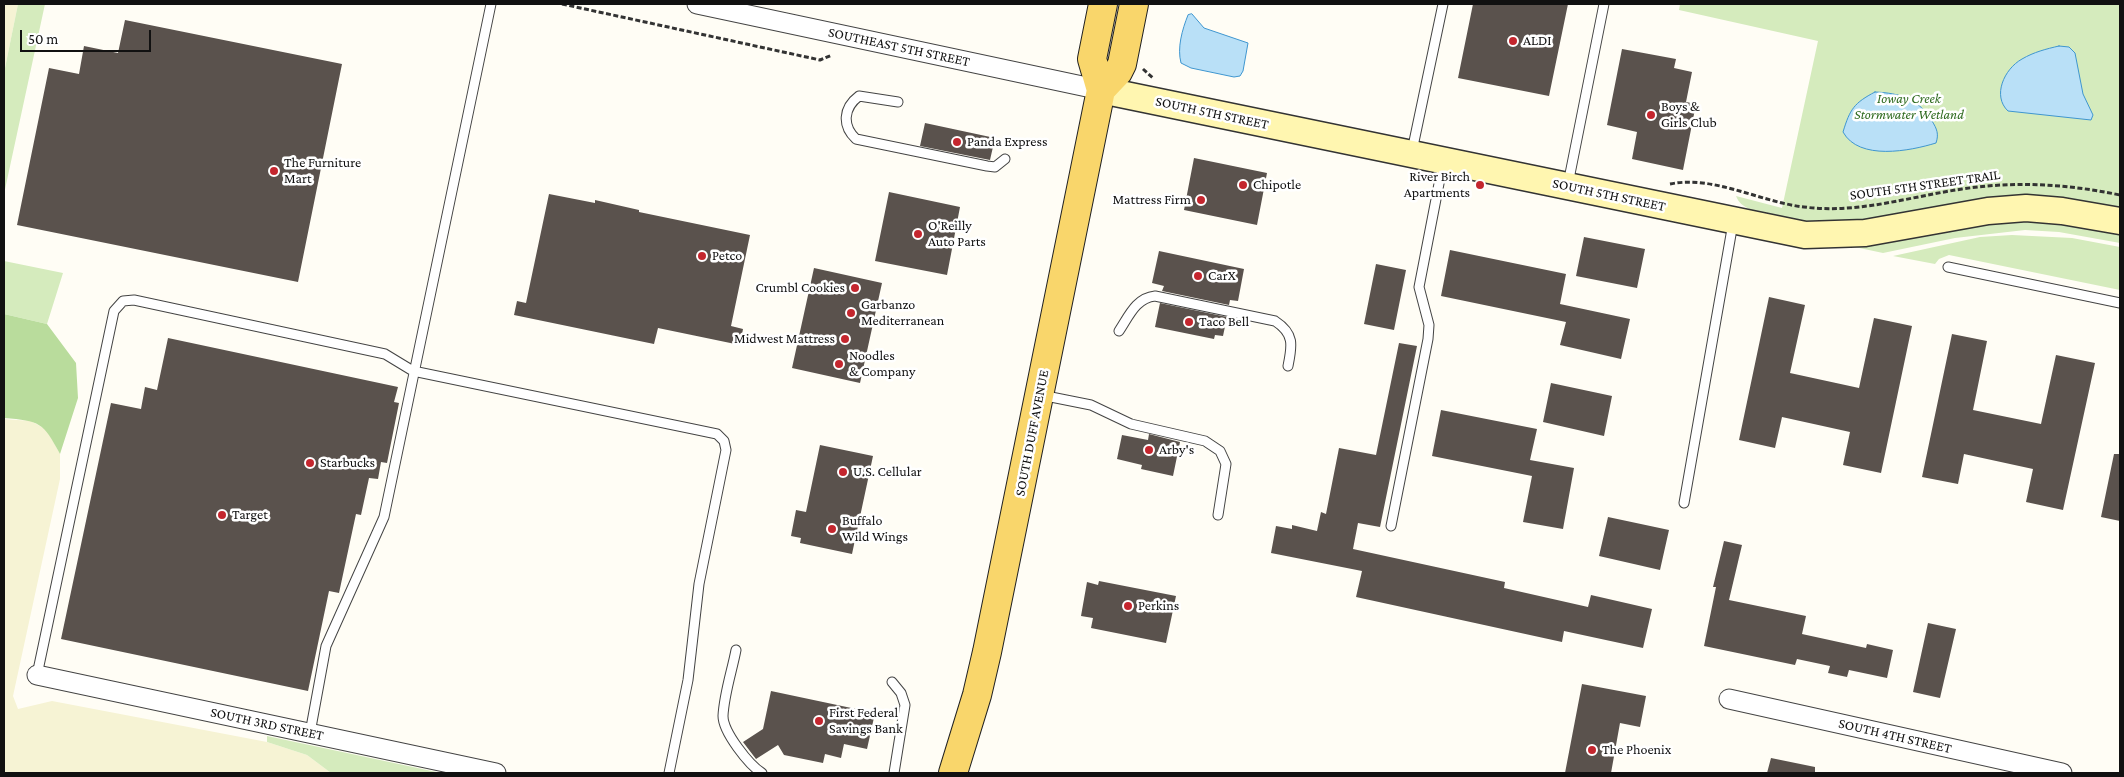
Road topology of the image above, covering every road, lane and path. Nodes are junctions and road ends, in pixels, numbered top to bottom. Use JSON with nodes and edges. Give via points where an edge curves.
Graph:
{"nodes":[{"id":1,"x":492,"y":4,"type":"edge"},
{"id":2,"x":562,"y":4,"type":"edge"},
{"id":3,"x":697,"y":4,"type":"edge"},
{"id":4,"x":1103,"y":4,"type":"edge"},
{"id":5,"x":1134,"y":4,"type":"edge"},
{"id":6,"x":1443,"y":4,"type":"edge"},
{"id":7,"x":1604,"y":4,"type":"edge"},
{"id":8,"x":832,"y":55,"type":"dead end"},
{"id":9,"x":1101,"y":90,"type":"junction"},
{"id":10,"x":898,"y":102,"type":"dead end"},
{"id":11,"x":1411,"y":154,"type":"junction"},
{"id":12,"x":1005,"y":159,"type":"dead end"},
{"id":13,"x":1444,"y":160,"type":"junction"},
{"id":14,"x":1664,"y":185,"type":"dead end"},
{"id":15,"x":1568,"y":187,"type":"junction"},
{"id":16,"x":2120,"y":195,"type":"edge"},
{"id":17,"x":2120,"y":221,"type":"edge"},
{"id":18,"x":1733,"y":222,"type":"junction"},
{"id":19,"x":1948,"y":267,"type":"dead end"},
{"id":20,"x":2120,"y":303,"type":"edge"},
{"id":21,"x":1118,"y":331,"type":"dead end"},
{"id":22,"x":1288,"y":366,"type":"dead end"},
{"id":23,"x":413,"y":371,"type":"junction"},
{"id":24,"x":1039,"y":394,"type":"junction"},
{"id":25,"x":1684,"y":503,"type":"dead end"},
{"id":26,"x":1218,"y":515,"type":"dead end"},
{"id":27,"x":1391,"y":526,"type":"dead end"},
{"id":28,"x":736,"y":650,"type":"dead end"},
{"id":29,"x":37,"y":676,"type":"joint"},
{"id":30,"x":892,"y":682,"type":"dead end"},
{"id":31,"x":1729,"y":699,"type":"dead end"},
{"id":32,"x":310,"y":733,"type":"junction"},
{"id":33,"x":2055,"y":772,"type":"edge"},
{"id":34,"x":496,"y":773,"type":"edge"},
{"id":35,"x":669,"y":773,"type":"edge"},
{"id":36,"x":762,"y":773,"type":"edge"},
{"id":37,"x":894,"y":773,"type":"edge"},
{"id":38,"x":953,"y":773,"type":"edge"}],
"edges":[{"from":1,"to":23,"type":"lane"},
{"from":2,"to":8,"type":"path","via":[[820,60]]},
{"from":3,"to":9,"type":"street","name":"SOUTHEAST 5TH STREET"},
{"from":4,"to":9,"type":"main road","name":"SOUTH DUFF AVENUE","via":[[1092,59]]},
{"from":5,"to":9,"type":"main road","via":[[1122,64]]},
{"from":6,"to":11,"type":"lane"},
{"from":7,"to":15,"type":"lane"},
{"from":9,"to":11,"type":"street","name":"SOUTH 5TH STREET"},
{"from":9,"to":24,"type":"main road","name":"SOUTH DUFF AVENUE"},
{"from":10,"to":12,"type":"lane","via":[[859,96],[848,108],[845,123],[848,132],[856,139],[987,166],[995,167]]},
{"from":11,"to":13,"type":"street","name":"SOUTH 5TH STREET"},
{"from":13,"to":15,"type":"street","name":"SOUTH 5TH STREET"},
{"from":13,"to":27,"type":"lane","via":[[1420,287],[1429,324],[1428,339]]},
{"from":14,"to":16,"type":"path","name":"SOUTH 5TH STREET TRAIL","via":[[1693,182],[1785,204],[1835,209],[1883,205],[1996,185],[2066,186]]},
{"from":15,"to":18,"type":"street","name":"SOUTH 5TH STREET"},
{"from":17,"to":18,"type":"street","name":"SOUTH 5TH STREET","via":[[2026,208],[1832,236],[1796,234]]},
{"from":18,"to":25,"type":"lane"},
{"from":19,"to":20,"type":"lane"},
{"from":21,"to":22,"type":"lane","via":[[1140,301],[1146,297],[1165,298],[1276,321],[1286,328],[1291,338]]},
{"from":23,"to":29,"type":"lane","via":[[385,354],[134,300],[123,301],[114,311]]},
{"from":23,"to":32,"type":"lane","via":[[384,517],[326,646]]},
{"from":23,"to":35,"type":"lane","via":[[692,428],[717,434],[724,441],[726,450],[699,584],[688,680]]},
{"from":24,"to":26,"type":"lane","via":[[1091,405],[1131,424],[1205,441],[1220,451],[1226,464]]},
{"from":24,"to":38,"type":"main road","name":"SOUTH DUFF AVENUE","via":[[988,652]]},
{"from":28,"to":36,"type":"lane","via":[[723,718],[733,740],[753,768]]},
{"from":29,"to":32,"type":"street","name":"SOUTH 3RD STREET"},
{"from":30,"to":37,"type":"lane","via":[[905,705]]},
{"from":31,"to":33,"type":"street","name":"SOUTH 4TH STREET"},
{"from":32,"to":34,"type":"street","name":"SOUTH 3RD STREET"}]}
